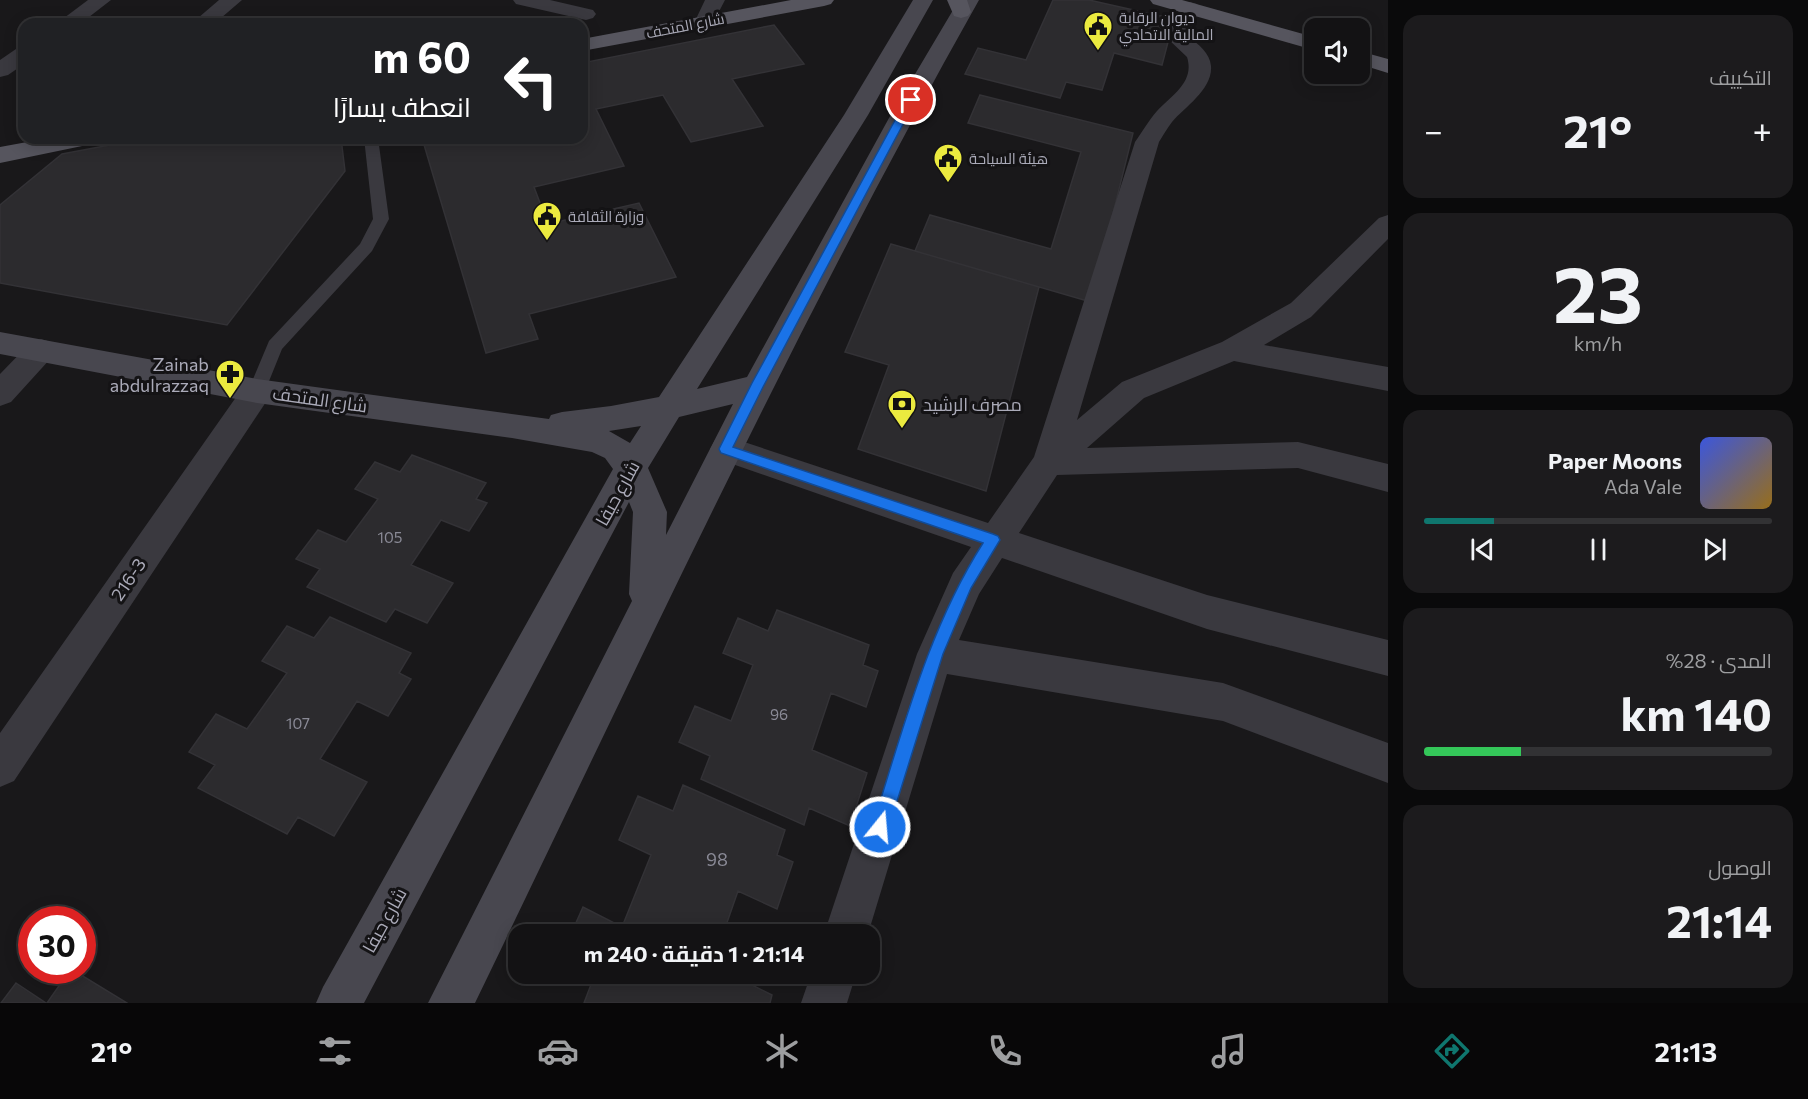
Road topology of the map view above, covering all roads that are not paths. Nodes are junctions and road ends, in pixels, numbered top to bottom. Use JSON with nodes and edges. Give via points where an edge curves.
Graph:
{"nodes":[{"id":1,"x":101,"y":0,"type":"edge"},
{"id":2,"x":232,"y":0,"type":"edge"},
{"id":3,"x":523,"y":0,"type":"edge"},
{"id":4,"x":714,"y":0,"type":"edge"},
{"id":5,"x":824,"y":0,"type":"edge"},
{"id":6,"x":923,"y":0,"type":"edge"},
{"id":7,"x":962,"y":4,"type":"edge"},
{"id":8,"x":1175,"y":4,"type":"edge"},
{"id":9,"x":593,"y":7,"type":"edge"},
{"id":10,"x":75,"y":18,"type":"edge"},
{"id":11,"x":209,"y":18,"type":"edge"},
{"id":12,"x":705,"y":21,"type":"junction"},
{"id":13,"x":588,"y":38,"type":"edge"},
{"id":14,"x":1304,"y":41,"type":"edge"},
{"id":15,"x":588,"y":44,"type":"edge"},
{"id":16,"x":18,"y":58,"type":"edge"},
{"id":17,"x":1370,"y":60,"type":"edge"},
{"id":18,"x":1388,"y":66,"type":"edge"},
{"id":19,"x":0,"y":70,"type":"edge"},
{"id":20,"x":44,"y":144,"type":"edge"},
{"id":21,"x":372,"y":144,"type":"edge"},
{"id":22,"x":0,"y":155,"type":"edge"},
{"id":23,"x":1388,"y":224,"type":"edge"},
{"id":24,"x":0,"y":343,"type":"edge"},
{"id":25,"x":41,"y":350,"type":"junction"},
{"id":26,"x":1232,"y":350,"type":"junction"},
{"id":27,"x":1388,"y":380,"type":"edge"},
{"id":28,"x":757,"y":387,"type":"junction"},
{"id":29,"x":256,"y":391,"type":"junction"},
{"id":30,"x":0,"y":394,"type":"edge"},
{"id":31,"x":670,"y":406,"type":"junction"},
{"id":32,"x":512,"y":425,"type":"junction"},
{"id":33,"x":726,"y":449,"type":"junction"},
{"id":34,"x":1048,"y":462,"type":"junction"},
{"id":35,"x":631,"y":466,"type":"junction"},
{"id":36,"x":1388,"y":478,"type":"edge"},
{"id":37,"x":993,"y":540,"type":"junction"},
{"id":38,"x":646,"y":607,"type":"junction"},
{"id":39,"x":935,"y":654,"type":"junction"},
{"id":40,"x":1388,"y":658,"type":"edge"},
{"id":41,"x":1388,"y":763,"type":"edge"},
{"id":42,"x":0,"y":767,"type":"edge"},
{"id":43,"x":849,"y":924,"type":"edge"},
{"id":44,"x":831,"y":984,"type":"edge"},
{"id":45,"x":339,"y":1003,"type":"edge"},
{"id":46,"x":451,"y":1003,"type":"edge"},
{"id":47,"x":824,"y":1003,"type":"edge"}],
"edges":[{"from":1,"to":10,"type":"street"},
{"from":2,"to":11,"type":"street"},
{"from":3,"to":9,"type":"street"},
{"from":4,"to":12,"type":"street"},
{"from":5,"to":12,"type":"main road","name":"شارع المتحف"},
{"from":6,"to":31,"type":"main road","name":"شارع حيفا","via":[[856,115]]},
{"from":7,"to":28,"type":"main road"},
{"from":8,"to":14,"type":"main road"},
{"from":8,"to":34,"type":"street","via":[[1179,38],[1199,58],[1197,80],[1147,142]]},
{"from":9,"to":13,"type":"street"},
{"from":12,"to":15,"type":"main road","name":"شارع المتحف"},
{"from":16,"to":19,"type":"street"},
{"from":17,"to":18,"type":"main road"},
{"from":20,"to":22,"type":"main road"},
{"from":21,"to":29,"type":"lane","via":[[381,219],[366,247],[275,346]]},
{"from":23,"to":26,"type":"street","via":[[1301,310]]},
{"from":24,"to":25,"type":"main road","name":"شارع المتحف"},
{"from":25,"to":29,"type":"main road","name":"شارع المتحف"},
{"from":25,"to":30,"type":"street"},
{"from":26,"to":27,"type":"street"},
{"from":26,"to":34,"type":"street","via":[[1133,390]]},
{"from":28,"to":31,"type":"main road"},
{"from":28,"to":33,"type":"main road"},
{"from":29,"to":32,"type":"main road","name":"شارع المتحف"},
{"from":29,"to":42,"type":"street","name":"216-3"},
{"from":31,"to":32,"type":"main road","via":[[592,422]]},
{"from":31,"to":35,"type":"main road","name":"شارع حيفا"},
{"from":32,"to":35,"type":"main road","name":"شارع المتحف","via":[[597,440],[616,448]]},
{"from":33,"to":37,"type":"street"},
{"from":33,"to":38,"type":"main road"},
{"from":34,"to":36,"type":"street","via":[[1298,454]]},
{"from":34,"to":37,"type":"street"},
{"from":35,"to":38,"type":"main road","via":[[650,512]]},
{"from":35,"to":45,"type":"main road","name":"شارع حيفا"},
{"from":37,"to":39,"type":"street","via":[[965,584]]},
{"from":37,"to":40,"type":"street","via":[[1207,612]]},
{"from":38,"to":46,"type":"main road"},
{"from":39,"to":41,"type":"street","via":[[1223,702]]},
{"from":39,"to":43,"type":"street"},
{"from":44,"to":47,"type":"street"}]}
